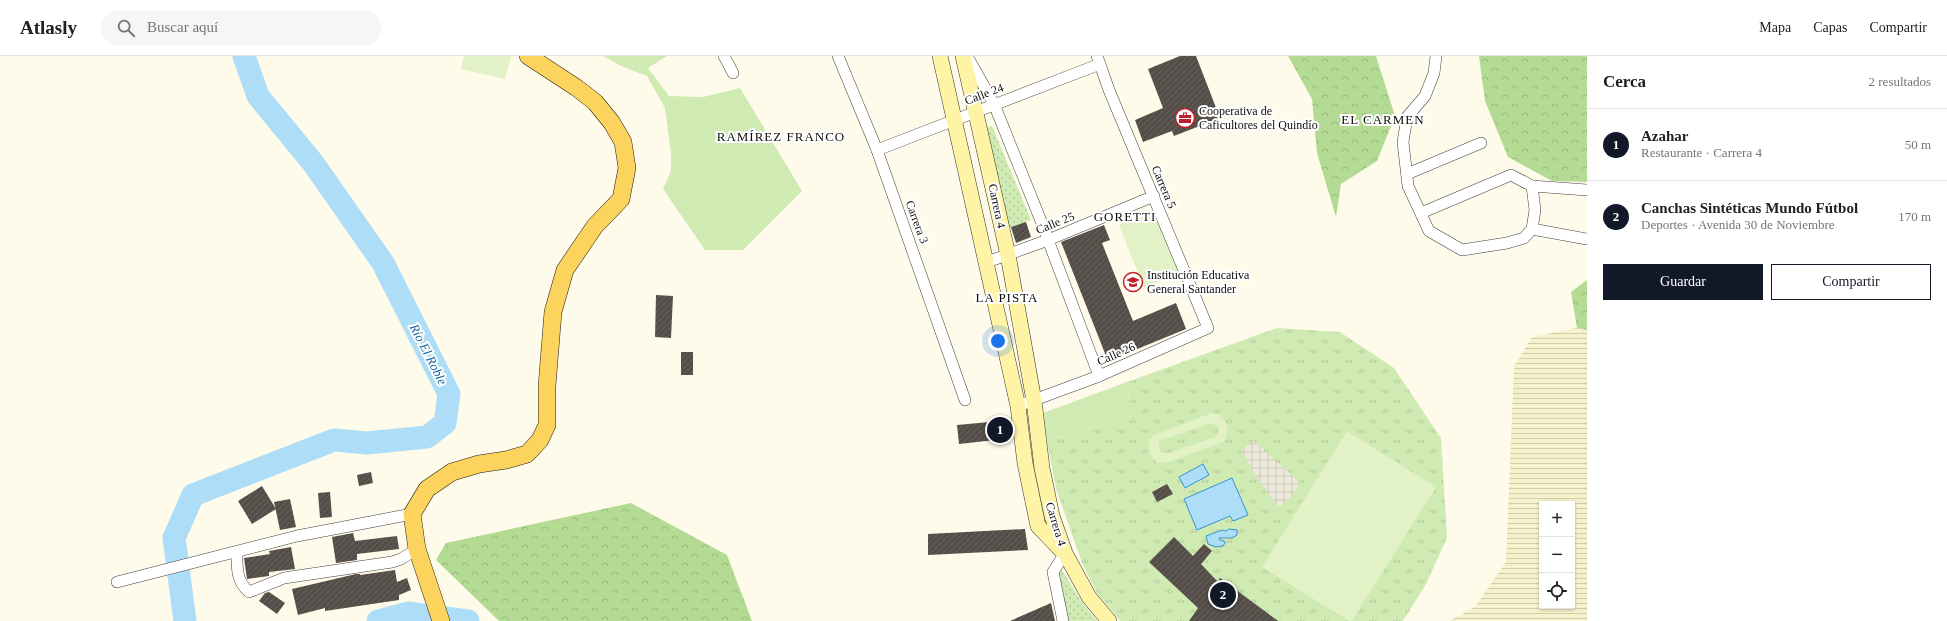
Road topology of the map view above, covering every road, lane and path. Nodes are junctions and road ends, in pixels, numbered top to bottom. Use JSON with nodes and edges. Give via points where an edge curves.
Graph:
{"nodes":[{"id":1,"x":528,"y":56,"type":"edge"},
{"id":2,"x":724,"y":56,"type":"edge"},
{"id":3,"x":838,"y":56,"type":"edge"},
{"id":4,"x":940,"y":56,"type":"edge"},
{"id":5,"x":963,"y":56,"type":"edge"},
{"id":6,"x":967,"y":56,"type":"edge"},
{"id":7,"x":1436,"y":56,"type":"edge"},
{"id":8,"x":1099,"y":60,"type":"edge"},
{"id":9,"x":733,"y":73,"type":"dead end"},
{"id":10,"x":994,"y":104,"type":"junction"},
{"id":11,"x":976,"y":111,"type":"junction"},
{"id":12,"x":955,"y":120,"type":"junction"},
{"id":13,"x":1481,"y":143,"type":"dead end"},
{"id":14,"x":877,"y":150,"type":"junction"},
{"id":15,"x":1407,"y":174,"type":"junction"},
{"id":16,"x":1532,"y":186,"type":"junction"},
{"id":17,"x":1587,"y":190,"type":"edge"},
{"id":18,"x":1154,"y":196,"type":"junction"},
{"id":19,"x":1421,"y":213,"type":"junction"},
{"id":20,"x":1532,"y":229,"type":"junction"},
{"id":21,"x":1587,"y":239,"type":"edge"},
{"id":22,"x":1048,"y":240,"type":"junction"},
{"id":23,"x":1008,"y":255,"type":"junction"},
{"id":24,"x":987,"y":262,"type":"junction"},
{"id":25,"x":1208,"y":328,"type":"joint"},
{"id":26,"x":1099,"y":376,"type":"junction"},
{"id":27,"x":965,"y":400,"type":"dead end"},
{"id":28,"x":1034,"y":402,"type":"junction"},
{"id":29,"x":1018,"y":406,"type":"junction"},
{"id":30,"x":412,"y":514,"type":"junction"},
{"id":31,"x":416,"y":550,"type":"junction"},
{"id":32,"x":237,"y":552,"type":"junction"},
{"id":33,"x":1065,"y":553,"type":"junction"},
{"id":34,"x":117,"y":582,"type":"dead end"},
{"id":35,"x":441,"y":621,"type":"edge"},
{"id":36,"x":1063,"y":621,"type":"edge"},
{"id":37,"x":1109,"y":621,"type":"edge"}],
"edges":[{"from":1,"to":30,"type":"main road","via":[[589,97],[612,123],[623,142],[627,168],[621,199],[595,226],[565,270],[553,312],[547,386],[547,425],[540,440],[527,454],[452,472],[427,489]]},
{"from":2,"to":9,"type":"street"},
{"from":3,"to":14,"type":"street","name":"Carrera 3"},
{"from":4,"to":12,"type":"main road","name":"Carrera 4"},
{"from":5,"to":11,"type":"main road","name":"Carrera 4"},
{"from":6,"to":10,"type":"street"},
{"from":7,"to":15,"type":"street","via":[[1434,73],[1425,96],[1407,117],[1403,142]]},
{"from":8,"to":10,"type":"street","name":"Calle 24"},
{"from":8,"to":18,"type":"street","name":"Carrera 5"},
{"from":10,"to":11,"type":"street","name":"Calle 24"},
{"from":10,"to":22,"type":"street"},
{"from":11,"to":12,"type":"street","name":"Calle 24"},
{"from":11,"to":23,"type":"main road","name":"Carrera 4"},
{"from":12,"to":14,"type":"street","name":"Calle 24"},
{"from":12,"to":24,"type":"main road","name":"Carrera 4"},
{"from":13,"to":15,"type":"street"},
{"from":14,"to":27,"type":"street","name":"Carrera 3"},
{"from":15,"to":19,"type":"street","via":[[1408,186]]},
{"from":16,"to":17,"type":"street"},
{"from":16,"to":19,"type":"street","via":[[1511,175]]},
{"from":16,"to":20,"type":"street","via":[[1535,210]]},
{"from":18,"to":22,"type":"street","name":"Calle 25"},
{"from":18,"to":25,"type":"street","name":"Carrera 5"},
{"from":19,"to":20,"type":"street","via":[[1430,231],[1462,250],[1524,238]]},
{"from":20,"to":21,"type":"street"},
{"from":22,"to":23,"type":"street","name":"Calle 25"},
{"from":22,"to":26,"type":"street"},
{"from":23,"to":24,"type":"street","name":"Calle 25"},
{"from":23,"to":28,"type":"main road","name":"Carrera 4"},
{"from":24,"to":29,"type":"main road","name":"Carrera 4"},
{"from":25,"to":26,"type":"street","name":"Calle 26"},
{"from":26,"to":28,"type":"street","name":"Calle 26"},
{"from":28,"to":29,"type":"street","name":"Calle 26"},
{"from":28,"to":33,"type":"main road","name":"Carrera 4","via":[[1042,468],[1052,516]]},
{"from":29,"to":33,"type":"main road","name":"Carrera 4","via":[[1025,463],[1038,526]]},
{"from":30,"to":31,"type":"main road"},
{"from":30,"to":32,"type":"street","via":[[297,536]]},
{"from":31,"to":32,"type":"street","via":[[392,562],[284,578],[249,592],[242,586],[237,572]]},
{"from":31,"to":35,"type":"main road"},
{"from":32,"to":34,"type":"street"},
{"from":33,"to":36,"type":"street","via":[[1053,572]]},
{"from":33,"to":37,"type":"main road","via":[[1088,596]]}]}
